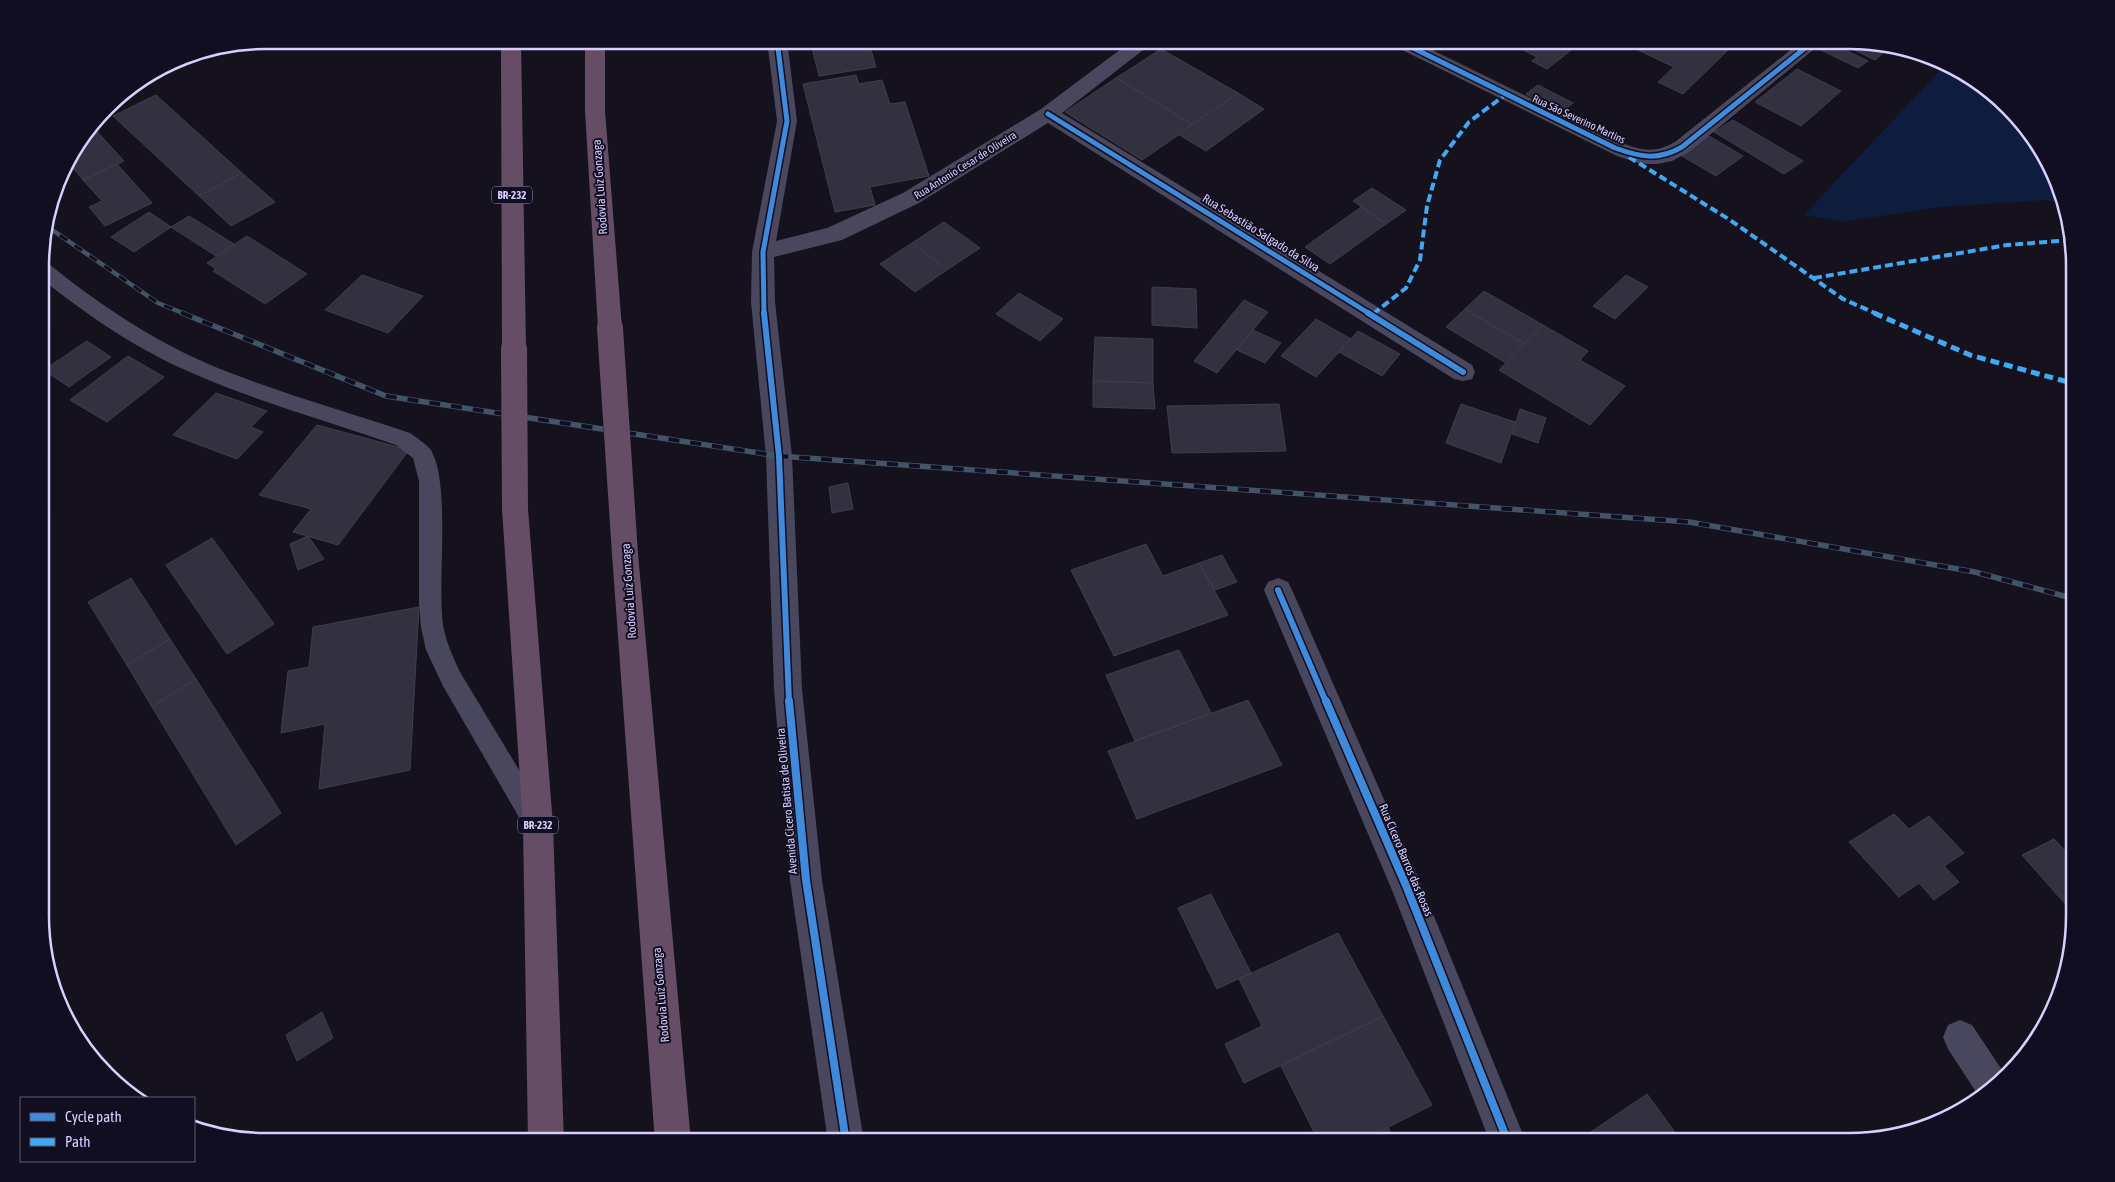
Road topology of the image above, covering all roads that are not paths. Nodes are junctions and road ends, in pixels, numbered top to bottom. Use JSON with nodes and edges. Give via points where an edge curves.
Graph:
{"nodes":[{"id":1,"x":511,"y":49,"type":"edge"},
{"id":2,"x":595,"y":49,"type":"edge"},
{"id":3,"x":778,"y":49,"type":"edge"},
{"id":4,"x":1134,"y":49,"type":"edge"},
{"id":5,"x":1415,"y":49,"type":"edge"},
{"id":6,"x":1805,"y":49,"type":"edge"},
{"id":7,"x":1048,"y":114,"type":"junction"},
{"id":8,"x":764,"y":252,"type":"junction"},
{"id":9,"x":49,"y":274,"type":"edge"},
{"id":10,"x":1463,"y":372,"type":"dead end"},
{"id":11,"x":1278,"y":590,"type":"dead end"},
{"id":12,"x":538,"y":825,"type":"junction"},
{"id":13,"x":1960,"y":1037,"type":"dead end"},
{"id":14,"x":1989,"y":1081,"type":"edge"},
{"id":15,"x":546,"y":1133,"type":"edge"},
{"id":16,"x":672,"y":1133,"type":"edge"},
{"id":17,"x":845,"y":1133,"type":"edge"},
{"id":18,"x":1504,"y":1133,"type":"edge"}],
"edges":[{"from":1,"to":12,"type":"highway","number":"BR-232","bridge":true,"via":[[515,509]]},
{"from":2,"to":16,"type":"highway","name":"Rodovia Luiz Gonzaga","bridge":true,"via":[[595,111],[626,554]]},
{"from":3,"to":8,"type":"street","name":"Avenida Cicero Batista de Oliveira","via":[[787,121]]},
{"from":4,"to":7,"type":"street","name":"Rua Antonio Cesar de Oliveira"},
{"from":5,"to":6,"type":"street","name":"Rua São Severino Martins","via":[[1614,148],[1642,157],[1658,158],[1682,147]]},
{"from":7,"to":8,"type":"street","name":"Rua Antonio Cesar de Oliveira","via":[[883,212],[834,234]]},
{"from":7,"to":10,"type":"street","name":"Rua Sebastião Salgado da Silva"},
{"from":8,"to":17,"type":"street","name":"Avenida Cicero Batista de Oliveira","via":[[763,302],[779,456],[788,690],[806,880]]},
{"from":9,"to":12,"type":"lane","via":[[106,317],[184,361],[222,378],[403,439],[420,451],[430,481],[430,604],[438,650],[451,679]]},
{"from":11,"to":18,"type":"street","name":"Rua Cicero Barros das Rosas","via":[[1406,888]]},
{"from":12,"to":15,"type":"highway","number":"BR-232"},
{"from":13,"to":14,"type":"street"}]}
